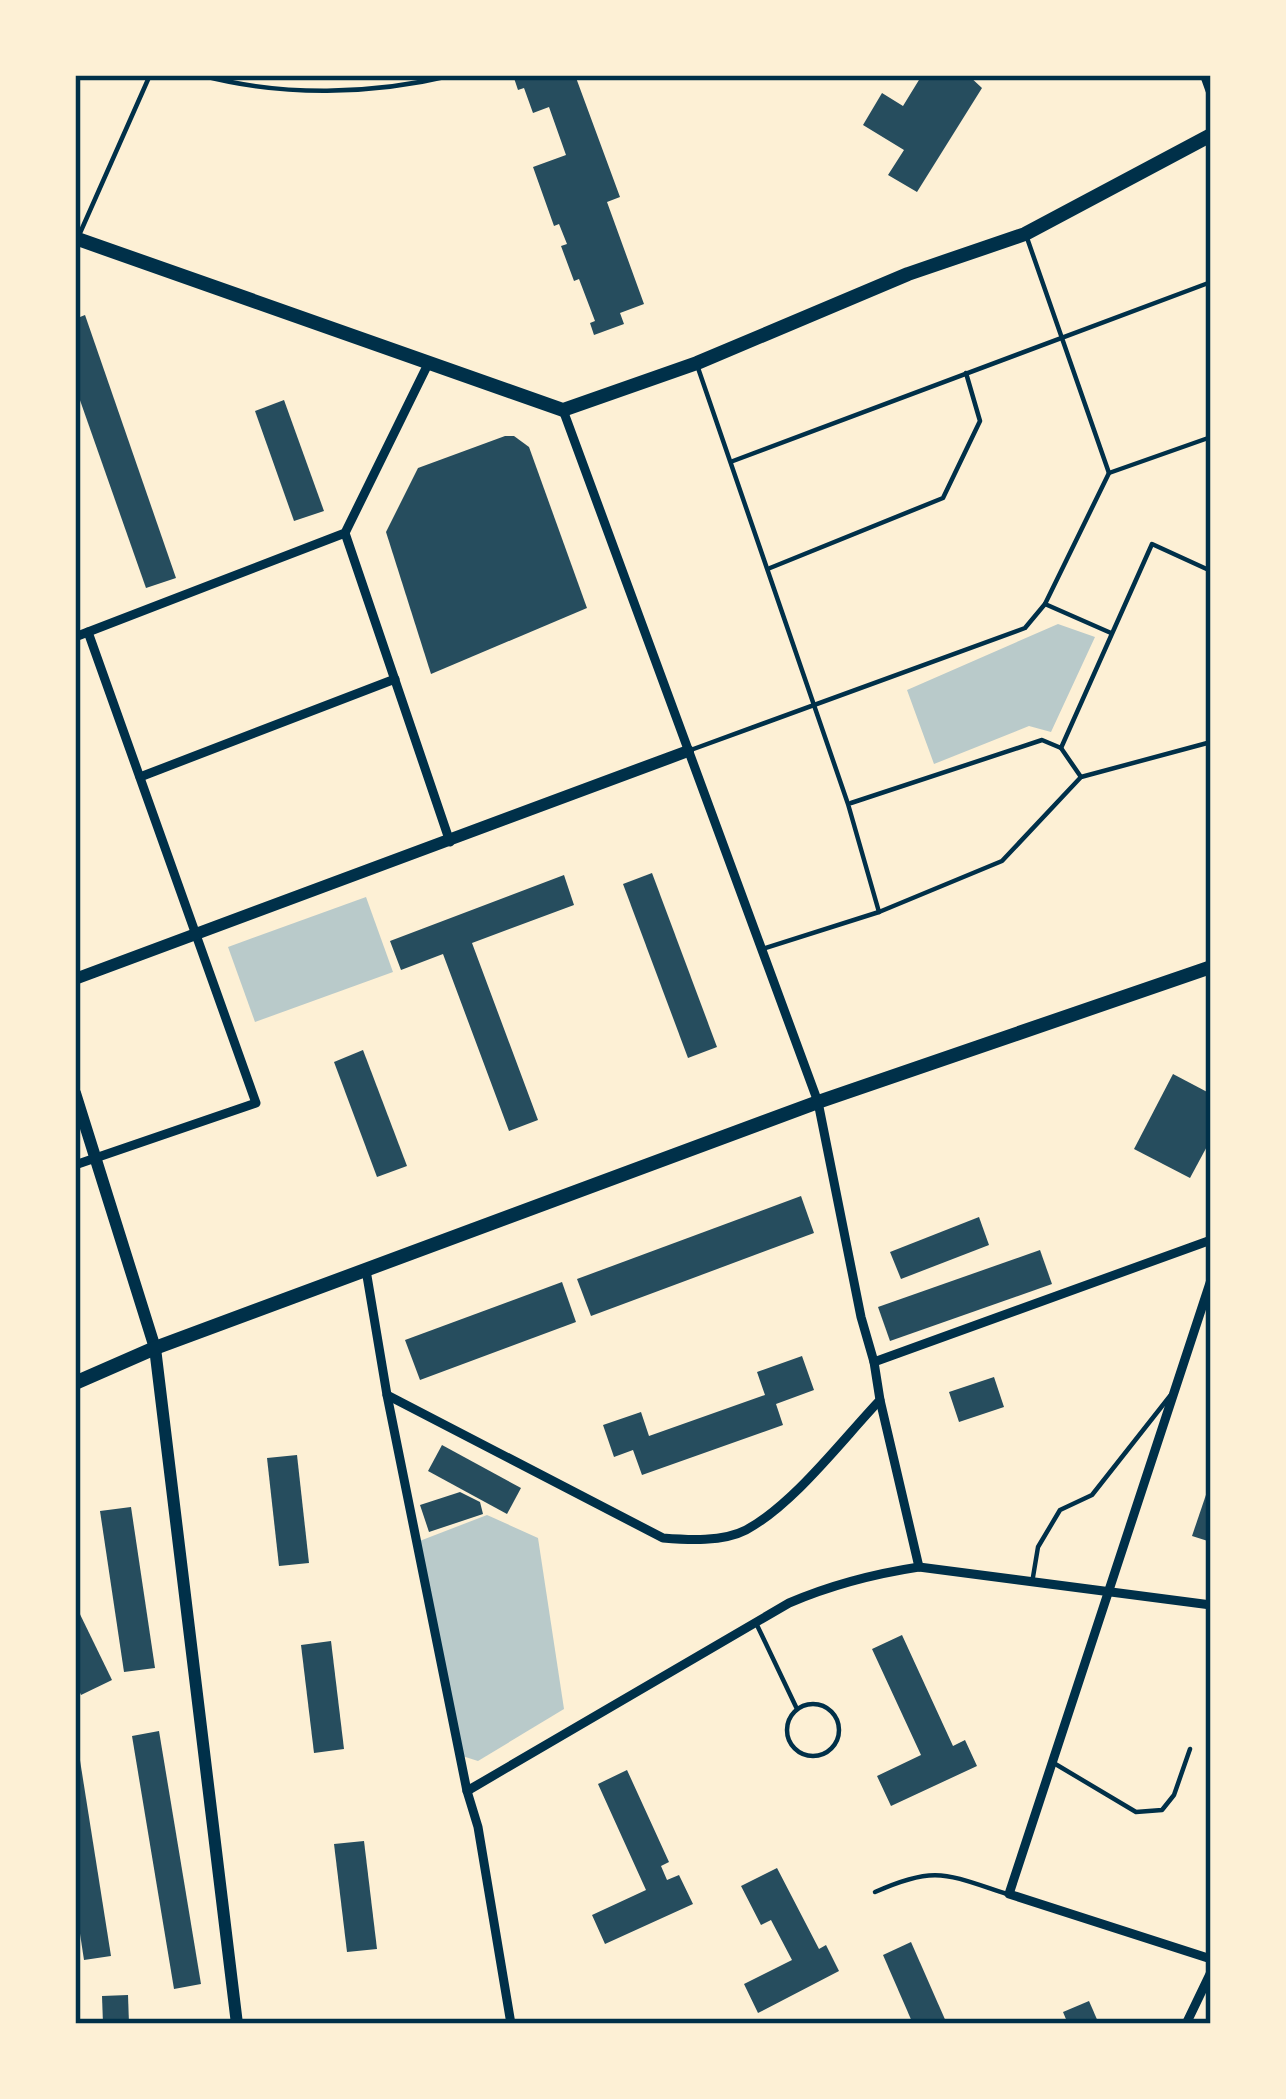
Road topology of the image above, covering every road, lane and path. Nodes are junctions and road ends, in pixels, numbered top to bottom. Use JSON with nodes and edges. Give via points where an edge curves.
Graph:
{"nodes":[{"id":1,"x":151,"y":75,"type":"edge"},
{"id":2,"x":200,"y":75,"type":"edge"},
{"id":3,"x":454,"y":75,"type":"edge"},
{"id":4,"x":1202,"y":75,"type":"edge"},
{"id":5,"x":1211,"y":100,"type":"edge"},
{"id":6,"x":1211,"y":135,"type":"edge"},
{"id":7,"x":1025,"y":234,"type":"junction"},
{"id":8,"x":76,"y":238,"type":"edge"},
{"id":9,"x":1211,"y":283,"type":"edge"},
{"id":10,"x":1063,"y":336,"type":"junction"},
{"id":11,"x":429,"y":362,"type":"junction"},
{"id":12,"x":697,"y":363,"type":"junction"},
{"id":13,"x":966,"y":373,"type":"junction"},
{"id":14,"x":563,"y":410,"type":"junction"},
{"id":15,"x":1211,"y":437,"type":"edge"},
{"id":16,"x":733,"y":461,"type":"junction"},
{"id":17,"x":1109,"y":473,"type":"junction"},
{"id":18,"x":345,"y":533,"type":"junction"},
{"id":19,"x":770,"y":568,"type":"junction"},
{"id":20,"x":1211,"y":571,"type":"edge"},
{"id":21,"x":1045,"y":604,"type":"junction"},
{"id":22,"x":88,"y":632,"type":"junction"},
{"id":23,"x":1111,"y":633,"type":"junction"},
{"id":24,"x":75,"y":637,"type":"edge"},
{"id":25,"x":395,"y":679,"type":"junction"},
{"id":26,"x":814,"y":706,"type":"junction"},
{"id":27,"x":1211,"y":742,"type":"edge"},
{"id":28,"x":1060,"y":748,"type":"junction"},
{"id":29,"x":688,"y":751,"type":"junction"},
{"id":30,"x":140,"y":777,"type":"junction"},
{"id":31,"x":1081,"y":777,"type":"junction"},
{"id":32,"x":848,"y":804,"type":"junction"},
{"id":33,"x":450,"y":842,"type":"junction"},
{"id":34,"x":879,"y":912,"type":"junction"},
{"id":35,"x":197,"y":934,"type":"junction"},
{"id":36,"x":762,"y":949,"type":"junction"},
{"id":37,"x":1211,"y":968,"type":"edge"},
{"id":38,"x":75,"y":979,"type":"edge"},
{"id":39,"x":75,"y":1093,"type":"edge"},
{"id":40,"x":818,"y":1102,"type":"junction"},
{"id":41,"x":95,"y":1157,"type":"junction"},
{"id":42,"x":75,"y":1165,"type":"edge"},
{"id":43,"x":1211,"y":1240,"type":"edge"},
{"id":44,"x":366,"y":1270,"type":"junction"},
{"id":45,"x":1211,"y":1280,"type":"edge"},
{"id":46,"x":155,"y":1348,"type":"junction"},
{"id":47,"x":874,"y":1362,"type":"junction"},
{"id":48,"x":75,"y":1383,"type":"edge"},
{"id":49,"x":1174,"y":1390,"type":"junction"},
{"id":50,"x":387,"y":1395,"type":"junction"},
{"id":51,"x":880,"y":1400,"type":"junction"},
{"id":52,"x":919,"y":1567,"type":"junction"},
{"id":53,"x":1032,"y":1582,"type":"junction"},
{"id":54,"x":1110,"y":1594,"type":"junction"},
{"id":55,"x":1211,"y":1605,"type":"edge"},
{"id":56,"x":756,"y":1623,"type":"junction"},
{"id":57,"x":797,"y":1709,"type":"junction"},
{"id":58,"x":1190,"y":1749,"type":"dead end"},
{"id":59,"x":1052,"y":1762,"type":"junction"},
{"id":60,"x":467,"y":1791,"type":"junction"},
{"id":61,"x":875,"y":1892,"type":"dead end"},
{"id":62,"x":1009,"y":1894,"type":"junction"},
{"id":63,"x":1211,"y":1959,"type":"edge"},
{"id":64,"x":1211,"y":1972,"type":"edge"},
{"id":65,"x":237,"y":2024,"type":"edge"},
{"id":66,"x":511,"y":2024,"type":"edge"},
{"id":67,"x":1186,"y":2024,"type":"edge"}],
"edges":[{"from":1,"to":8,"type":"lane"},
{"from":2,"to":3,"type":"lane","via":[[305,91],[398,88]]},
{"from":4,"to":5,"type":"lane"},
{"from":6,"to":7,"type":"main road"},
{"from":7,"to":10,"type":"lane"},
{"from":7,"to":12,"type":"main road"},
{"from":8,"to":11,"type":"main road"},
{"from":9,"to":10,"type":"lane"},
{"from":10,"to":13,"type":"lane"},
{"from":10,"to":17,"type":"lane"},
{"from":11,"to":14,"type":"main road"},
{"from":11,"to":18,"type":"street"},
{"from":12,"to":14,"type":"main road"},
{"from":12,"to":16,"type":"lane"},
{"from":13,"to":16,"type":"lane"},
{"from":13,"to":19,"type":"lane","via":[[980,421],[943,498]]},
{"from":14,"to":29,"type":"street"},
{"from":15,"to":17,"type":"lane"},
{"from":16,"to":19,"type":"lane"},
{"from":17,"to":21,"type":"lane"},
{"from":18,"to":22,"type":"street"},
{"from":18,"to":25,"type":"street"},
{"from":19,"to":26,"type":"lane"},
{"from":20,"to":23,"type":"lane","via":[[1152,544]]},
{"from":21,"to":23,"type":"lane"},
{"from":21,"to":26,"type":"lane","via":[[1025,628]]},
{"from":22,"to":24,"type":"street"},
{"from":22,"to":30,"type":"street"},
{"from":23,"to":28,"type":"lane"},
{"from":25,"to":30,"type":"street"},
{"from":25,"to":33,"type":"street"},
{"from":26,"to":29,"type":"lane"},
{"from":26,"to":32,"type":"lane"},
{"from":27,"to":31,"type":"lane"},
{"from":28,"to":31,"type":"lane"},
{"from":28,"to":32,"type":"lane","via":[[1042,740]]},
{"from":29,"to":33,"type":"street"},
{"from":29,"to":36,"type":"street"},
{"from":30,"to":35,"type":"street"},
{"from":31,"to":34,"type":"lane","via":[[1001,861]]},
{"from":32,"to":34,"type":"lane"},
{"from":33,"to":35,"type":"street"},
{"from":34,"to":36,"type":"lane"},
{"from":35,"to":38,"type":"street"},
{"from":35,"to":41,"type":"street","via":[[256,1103]]},
{"from":36,"to":40,"type":"street"},
{"from":37,"to":40,"type":"main road"},
{"from":39,"to":41,"type":"street"},
{"from":40,"to":44,"type":"main road"},
{"from":40,"to":47,"type":"street"},
{"from":41,"to":42,"type":"street"},
{"from":41,"to":46,"type":"street"},
{"from":43,"to":47,"type":"street"},
{"from":44,"to":46,"type":"main road"},
{"from":44,"to":50,"type":"street"},
{"from":45,"to":49,"type":"street"},
{"from":46,"to":48,"type":"main road"},
{"from":46,"to":65,"type":"street"},
{"from":47,"to":51,"type":"street"},
{"from":49,"to":53,"type":"lane","via":[[1092,1495],[1060,1510],[1038,1547]]},
{"from":49,"to":54,"type":"street"},
{"from":50,"to":51,"type":"street","via":[[663,1538],[693,1540],[744,1532]]},
{"from":50,"to":60,"type":"street"},
{"from":51,"to":52,"type":"street"},
{"from":52,"to":53,"type":"street"},
{"from":52,"to":56,"type":"street","via":[[824,1588]]},
{"from":53,"to":54,"type":"street"},
{"from":54,"to":55,"type":"street"},
{"from":54,"to":59,"type":"street"},
{"from":56,"to":57,"type":"lane"},
{"from":56,"to":60,"type":"street"},
{"from":57,"to":57,"type":"lane","via":[[787,1732],[793,1747],[808,1756],[825,1753],[836,1741],[835,1716],[813,1704]]},
{"from":58,"to":59,"type":"lane","via":[[1162,1810],[1136,1812]]},
{"from":59,"to":62,"type":"street"},
{"from":60,"to":66,"type":"street"},
{"from":61,"to":62,"type":"lane","via":[[936,1874]]},
{"from":62,"to":63,"type":"street"},
{"from":64,"to":67,"type":"street"}]}
